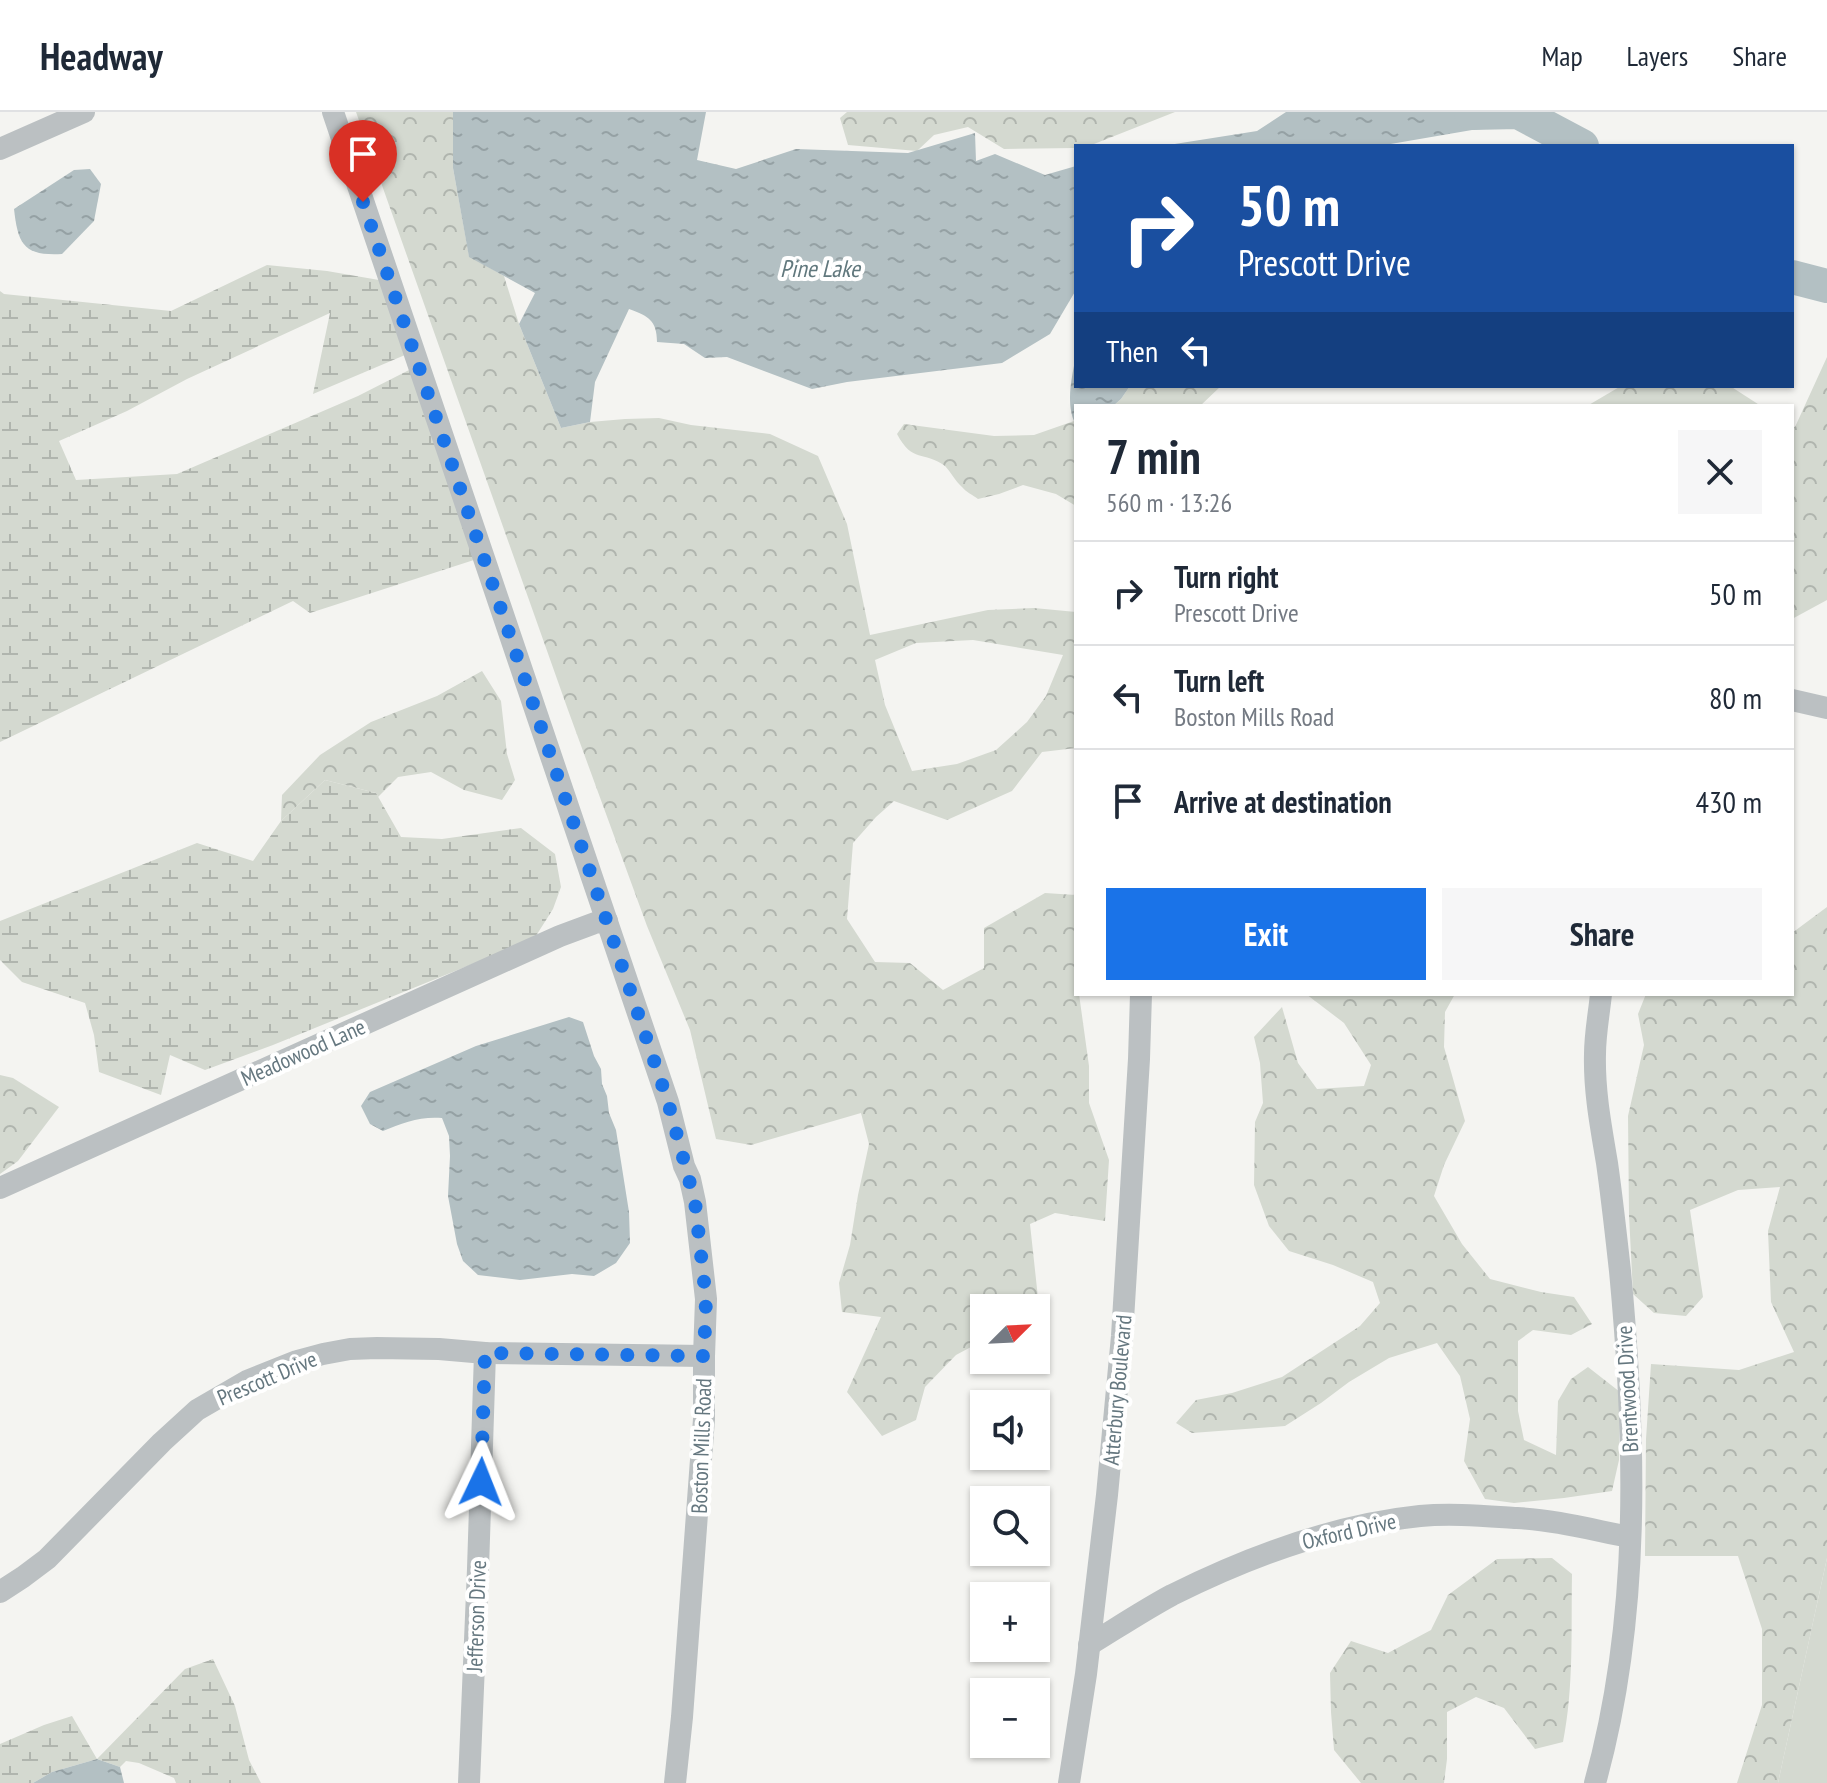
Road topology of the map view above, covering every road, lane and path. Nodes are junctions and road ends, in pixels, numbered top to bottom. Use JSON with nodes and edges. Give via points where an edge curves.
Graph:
{"nodes":[{"id":1,"x":84,"y":112,"type":"edge"},
{"id":2,"x":333,"y":112,"type":"edge"},
{"id":3,"x":0,"y":149,"type":"edge"},
{"id":4,"x":1794,"y":700,"type":"edge"},
{"id":5,"x":1827,"y":708,"type":"edge"},
{"id":6,"x":607,"y":921,"type":"junction"},
{"id":7,"x":1141,"y":996,"type":"edge"},
{"id":8,"x":1601,"y":996,"type":"edge"},
{"id":9,"x":0,"y":1188,"type":"edge"},
{"id":10,"x":485,"y":1353,"type":"junction"},
{"id":11,"x":704,"y":1356,"type":"junction"},
{"id":12,"x":1630,"y":1537,"type":"junction"},
{"id":13,"x":0,"y":1592,"type":"edge"},
{"id":14,"x":1089,"y":1645,"type":"junction"},
{"id":15,"x":469,"y":1783,"type":"edge"},
{"id":16,"x":675,"y":1783,"type":"edge"},
{"id":17,"x":1069,"y":1783,"type":"edge"},
{"id":18,"x":1595,"y":1783,"type":"edge"}],
"edges":[{"from":1,"to":3,"type":"street"},
{"from":2,"to":6,"type":"street","name":"Boston Mills Road"},
{"from":4,"to":5,"type":"street"},
{"from":6,"to":9,"type":"street","name":"Meadowood Lane","via":[[560,936]]},
{"from":6,"to":11,"type":"street","name":"Boston Mills Road","via":[[690,1179],[705,1286]]},
{"from":7,"to":14,"type":"street","name":"Atterbury Boulevard","via":[[1122,1336]]},
{"from":8,"to":12,"type":"street","name":"Brentwood Drive","via":[[1594,1052],[1596,1094],[1620,1270],[1629,1388]]},
{"from":10,"to":11,"type":"street","name":"Prescott Drive"},
{"from":10,"to":13,"type":"street","name":"Prescott Drive","via":[[350,1349],[297,1361],[247,1381],[182,1422],[47,1559]]},
{"from":10,"to":15,"type":"street","name":"Jefferson Drive"},
{"from":11,"to":16,"type":"street","name":"Boston Mills Road","via":[[699,1498]]},
{"from":12,"to":14,"type":"street","name":"Oxford Drive","via":[[1532,1519],[1481,1516],[1422,1516],[1353,1527],[1232,1567],[1170,1596]]},
{"from":12,"to":18,"type":"street","name":"Brentwood Drive","via":[[1623,1637]]},
{"from":14,"to":17,"type":"street","name":"Atterbury Boulevard"}]}
